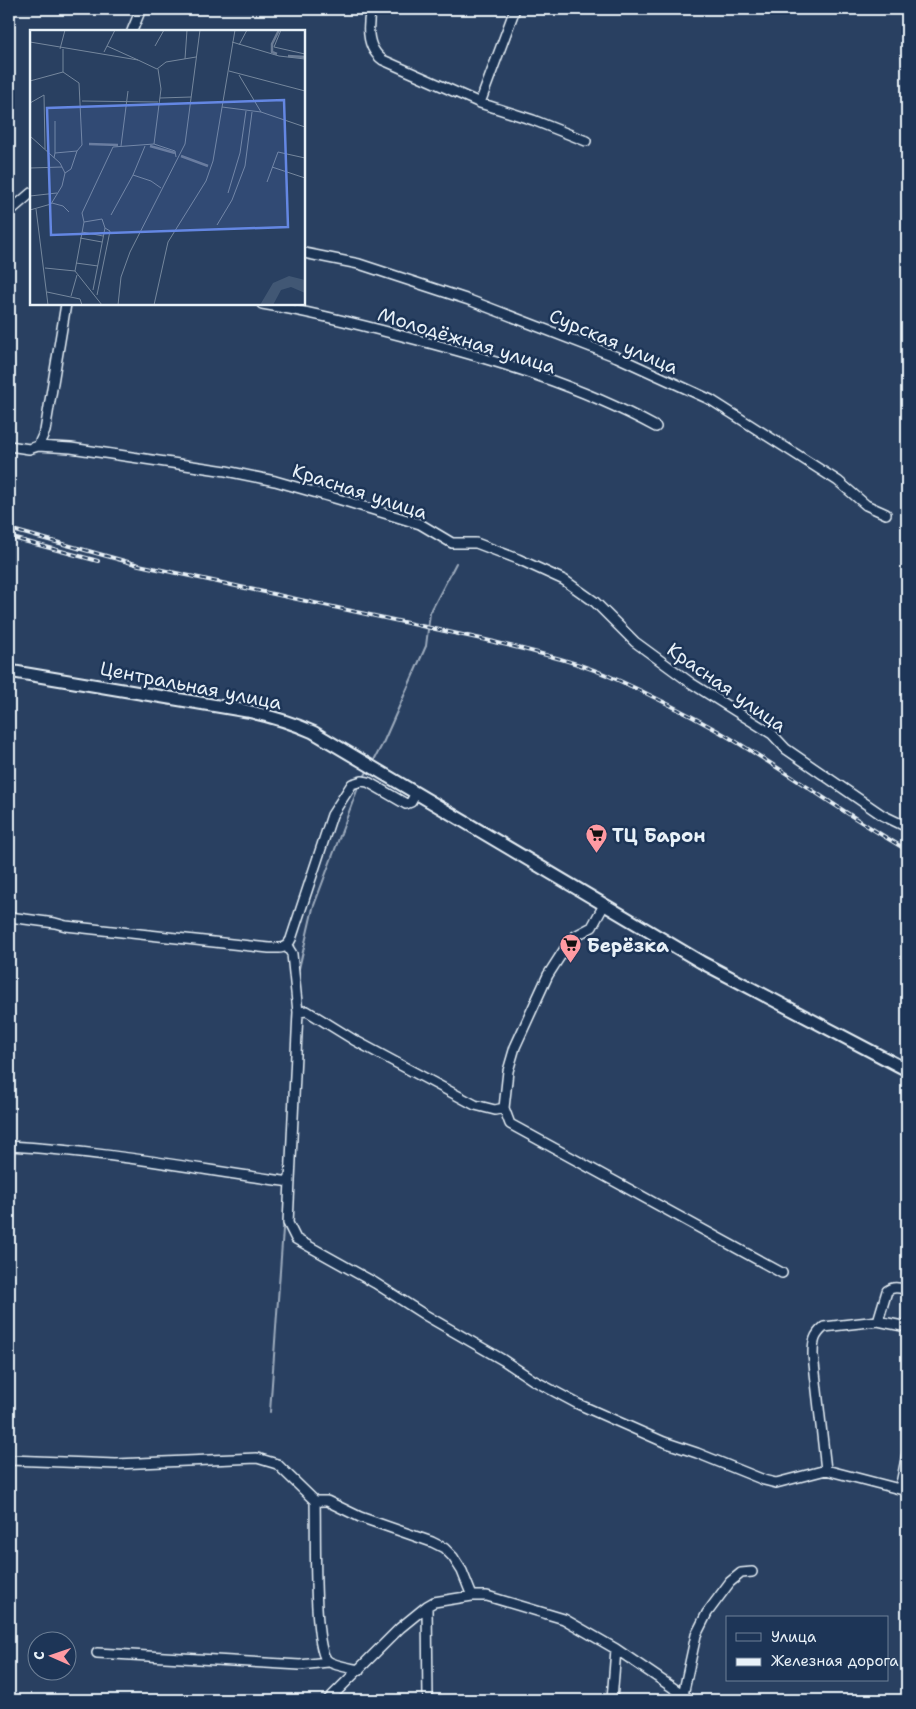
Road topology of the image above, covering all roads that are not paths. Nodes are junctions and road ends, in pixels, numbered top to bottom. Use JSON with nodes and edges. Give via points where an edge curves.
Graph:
{"nodes":[{"id":1,"x":141,"y":9,"type":"edge"},
{"id":2,"x":371,"y":9,"type":"edge"},
{"id":3,"x":516,"y":9,"type":"edge"},
{"id":4,"x":132,"y":30,"type":"edge"},
{"id":5,"x":480,"y":103,"type":"junction"},
{"id":6,"x":586,"y":141,"type":"dead end"},
{"id":7,"x":30,"y":194,"type":"edge"},
{"id":8,"x":9,"y":212,"type":"edge"},
{"id":9,"x":305,"y":253,"type":"edge"},
{"id":10,"x":66,"y":305,"type":"edge"},
{"id":11,"x":267,"y":305,"type":"edge"},
{"id":12,"x":656,"y":427,"type":"dead end"},
{"id":13,"x":9,"y":446,"type":"edge"},
{"id":14,"x":38,"y":446,"type":"junction"},
{"id":15,"x":886,"y":514,"type":"dead end"},
{"id":16,"x":9,"y":671,"type":"edge"},
{"id":17,"x":416,"y":793,"type":"junction"},
{"id":18,"x":907,"y":826,"type":"edge"},
{"id":19,"x":604,"y":905,"type":"junction"},
{"id":20,"x":9,"y":917,"type":"edge"},
{"id":21,"x":287,"y":946,"type":"junction"},
{"id":22,"x":298,"y":1012,"type":"junction"},
{"id":23,"x":907,"y":1070,"type":"edge"},
{"id":24,"x":504,"y":1108,"type":"junction"},
{"id":25,"x":9,"y":1146,"type":"edge"},
{"id":26,"x":290,"y":1182,"type":"junction"},
{"id":27,"x":782,"y":1273,"type":"dead end"},
{"id":28,"x":907,"y":1290,"type":"edge"},
{"id":29,"x":878,"y":1321,"type":"junction"},
{"id":30,"x":907,"y":1327,"type":"edge"},
{"id":31,"x":907,"y":1454,"type":"edge"},
{"id":32,"x":9,"y":1460,"type":"edge"},
{"id":33,"x":826,"y":1470,"type":"junction"},
{"id":34,"x":904,"y":1490,"type":"edge"},
{"id":35,"x":315,"y":1501,"type":"junction"},
{"id":36,"x":752,"y":1572,"type":"dead end"},
{"id":37,"x":472,"y":1596,"type":"junction"},
{"id":38,"x":427,"y":1606,"type":"junction"},
{"id":39,"x":616,"y":1649,"type":"junction"},
{"id":40,"x":97,"y":1653,"type":"dead end"},
{"id":41,"x":328,"y":1662,"type":"junction"},
{"id":42,"x":359,"y":1670,"type":"junction"},
{"id":43,"x":687,"y":1698,"type":"edge"},
{"id":44,"x":328,"y":1700,"type":"edge"},
{"id":45,"x":428,"y":1700,"type":"edge"},
{"id":46,"x":612,"y":1700,"type":"edge"}],
"edges":[{"from":1,"to":4,"type":"street"},
{"from":2,"to":5,"type":"street","via":[[368,24],[375,54]]},
{"from":3,"to":5,"type":"street"},
{"from":5,"to":6,"type":"street"},
{"from":7,"to":8,"type":"street"},
{"from":9,"to":15,"type":"street","name":"Сурская улица","via":[[359,264],[469,300],[617,358],[711,400],[838,481],[866,505]]},
{"from":10,"to":14,"type":"street","via":[[46,432]]},
{"from":11,"to":12,"type":"street","name":"Молодёжная улица","via":[[369,327],[484,358],[594,396]]},
{"from":13,"to":14,"type":"street","name":"Красная улица","via":[[29,450]]},
{"from":14,"to":18,"type":"street","name":"Красная улица","via":[[128,455],[275,482],[420,524],[452,543],[476,543],[518,559],[564,580],[595,602],[634,642],[691,683],[772,734],[786,749],[882,815]]},
{"from":16,"to":17,"type":"main road","name":"Центральная улица","via":[[274,716],[313,732]]},
{"from":17,"to":19,"type":"main road","name":"Центральная улица"},
{"from":17,"to":21,"type":"street","via":[[406,804],[368,782],[352,784],[332,815]]},
{"from":19,"to":23,"type":"main road","name":"Центральная улица","via":[[701,962]]},
{"from":19,"to":24,"type":"street","via":[[592,927],[575,936],[548,975],[514,1047]]},
{"from":20,"to":21,"type":"street","via":[[249,946]]},
{"from":21,"to":22,"type":"street","via":[[292,954]]},
{"from":22,"to":24,"type":"street","via":[[307,1011],[475,1105],[495,1110]]},
{"from":22,"to":26,"type":"street"},
{"from":24,"to":27,"type":"street","via":[[510,1124]]},
{"from":25,"to":26,"type":"street","via":[[102,1155]]},
{"from":26,"to":33,"type":"street","via":[[288,1223],[296,1239],[533,1380],[664,1442],[764,1480],[776,1483]]},
{"from":28,"to":29,"type":"street","via":[[897,1287],[887,1291]]},
{"from":29,"to":30,"type":"street"},
{"from":29,"to":33,"type":"street","via":[[824,1327],[814,1339]]},
{"from":31,"to":34,"type":"street"},
{"from":32,"to":35,"type":"street","via":[[116,1464],[257,1458],[277,1464]]},
{"from":33,"to":34,"type":"street"},
{"from":35,"to":37,"type":"street","via":[[327,1502],[444,1548],[462,1571]]},
{"from":35,"to":41,"type":"street","via":[[317,1606],[320,1642]]},
{"from":36,"to":43,"type":"street","via":[[741,1573],[730,1582],[707,1613],[696,1635]]},
{"from":37,"to":38,"type":"street"},
{"from":37,"to":39,"type":"street","via":[[487,1596],[564,1619]]},
{"from":38,"to":42,"type":"street"},
{"from":38,"to":45,"type":"street"},
{"from":39,"to":43,"type":"street"},
{"from":39,"to":46,"type":"street"},
{"from":40,"to":41,"type":"street","via":[[300,1665]]},
{"from":41,"to":42,"type":"street"},
{"from":42,"to":44,"type":"street"}]}
